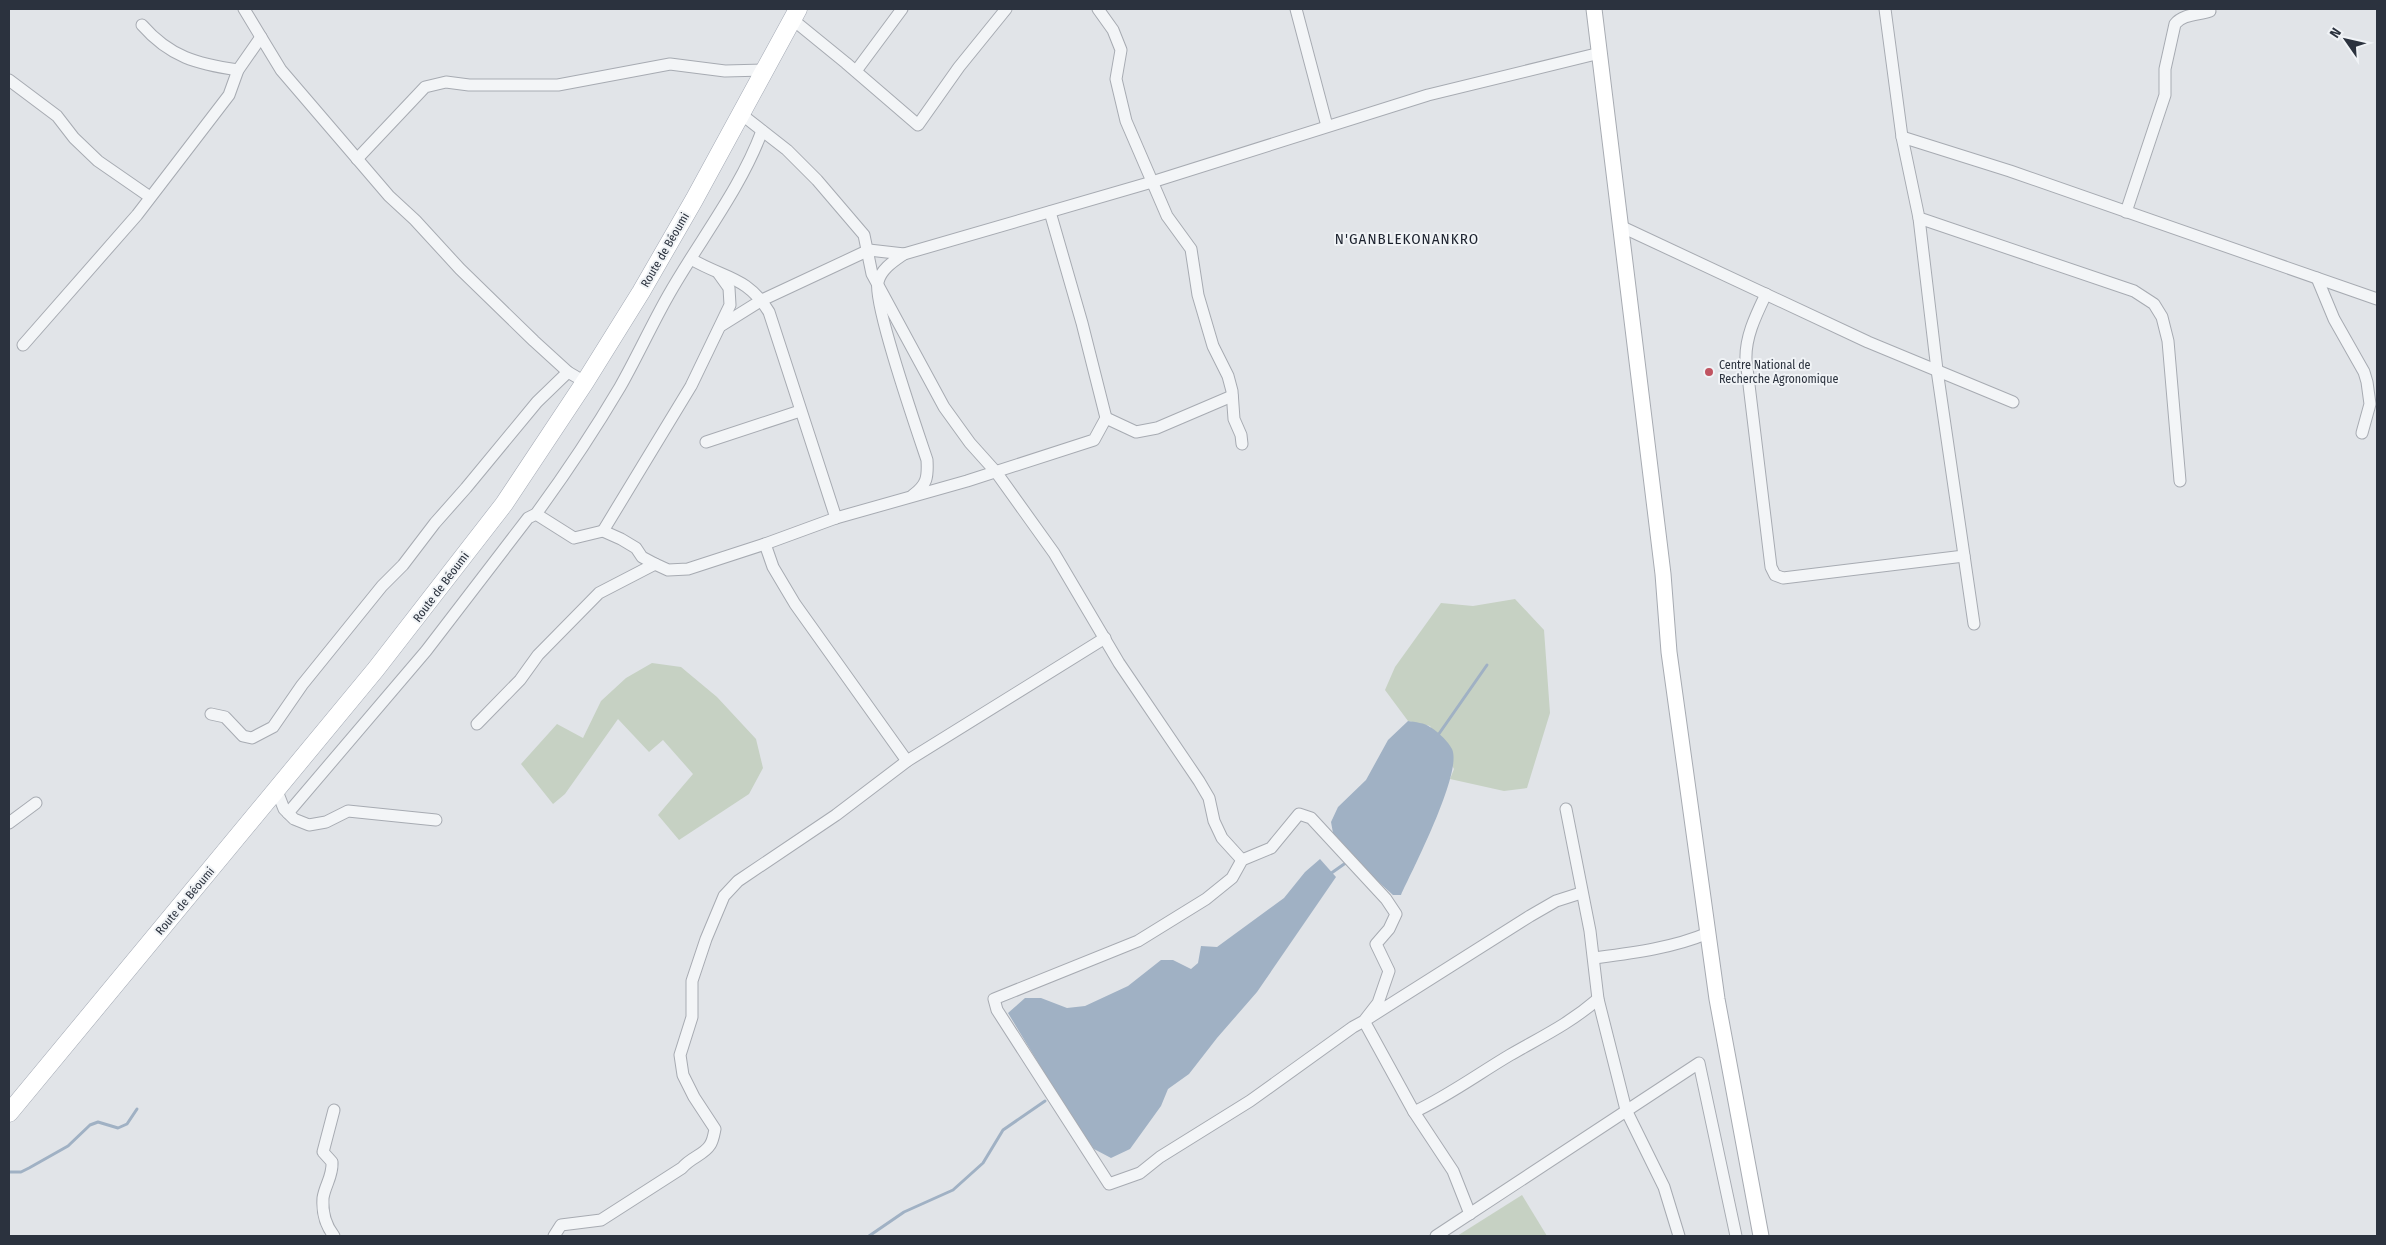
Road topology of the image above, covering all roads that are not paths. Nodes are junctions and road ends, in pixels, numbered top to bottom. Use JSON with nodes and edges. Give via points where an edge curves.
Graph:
{"nodes":[{"id":1,"x":244,"y":9,"type":"edge"},
{"id":2,"x":902,"y":9,"type":"edge"},
{"id":3,"x":1006,"y":9,"type":"edge"},
{"id":4,"x":1098,"y":9,"type":"edge"},
{"id":5,"x":1296,"y":9,"type":"edge"},
{"id":6,"x":1594,"y":9,"type":"edge"},
{"id":7,"x":1885,"y":9,"type":"edge"},
{"id":8,"x":2210,"y":11,"type":"dead end"},
{"id":9,"x":795,"y":14,"type":"edge"},
{"id":10,"x":142,"y":25,"type":"dead end"},
{"id":11,"x":261,"y":37,"type":"junction"},
{"id":12,"x":1600,"y":53,"type":"junction"},
{"id":13,"x":238,"y":70,"type":"junction"},
{"id":14,"x":766,"y":70,"type":"junction"},
{"id":15,"x":856,"y":71,"type":"junction"},
{"id":16,"x":9,"y":80,"type":"edge"},
{"id":17,"x":742,"y":114,"type":"junction"},
{"id":18,"x":1327,"y":126,"type":"junction"},
{"id":19,"x":762,"y":131,"type":"junction"},
{"id":20,"x":1902,"y":137,"type":"junction"},
{"id":21,"x":357,"y":159,"type":"junction"},
{"id":22,"x":1152,"y":182,"type":"junction"},
{"id":23,"x":150,"y":197,"type":"junction"},
{"id":24,"x":1050,"y":212,"type":"junction"},
{"id":25,"x":2126,"y":212,"type":"junction"},
{"id":26,"x":1919,"y":218,"type":"junction"},
{"id":27,"x":1620,"y":226,"type":"junction"},
{"id":28,"x":868,"y":250,"type":"junction"},
{"id":29,"x":904,"y":254,"type":"junction"},
{"id":30,"x":691,"y":259,"type":"junction"},
{"id":31,"x":719,"y":274,"type":"junction"},
{"id":32,"x":2317,"y":278,"type":"junction"},
{"id":33,"x":877,"y":282,"type":"junction"},
{"id":34,"x":1766,"y":294,"type":"junction"},
{"id":35,"x":2377,"y":299,"type":"edge"},
{"id":36,"x":762,"y":300,"type":"junction"},
{"id":37,"x":722,"y":325,"type":"junction"},
{"id":38,"x":22,"y":346,"type":"dead end"},
{"id":39,"x":1937,"y":370,"type":"junction"},
{"id":40,"x":568,"y":372,"type":"junction"},
{"id":41,"x":585,"y":382,"type":"junction"},
{"id":42,"x":1232,"y":396,"type":"junction"},
{"id":43,"x":2013,"y":402,"type":"dead end"},
{"id":44,"x":2373,"y":404,"type":"edge"},
{"id":45,"x":800,"y":411,"type":"junction"},
{"id":46,"x":1106,"y":418,"type":"junction"},
{"id":47,"x":2362,"y":433,"type":"dead end"},
{"id":48,"x":706,"y":442,"type":"dead end"},
{"id":49,"x":1242,"y":444,"type":"dead end"},
{"id":50,"x":996,"y":472,"type":"junction"},
{"id":51,"x":2180,"y":481,"type":"dead end"},
{"id":52,"x":911,"y":497,"type":"junction"},
{"id":53,"x":536,"y":514,"type":"junction"},
{"id":54,"x":836,"y":518,"type":"junction"},
{"id":55,"x":603,"y":532,"type":"junction"},
{"id":56,"x":765,"y":544,"type":"junction"},
{"id":57,"x":1964,"y":556,"type":"junction"},
{"id":58,"x":655,"y":564,"type":"junction"},
{"id":59,"x":1974,"y":624,"type":"dead end"},
{"id":60,"x":1105,"y":638,"type":"junction"},
{"id":61,"x":212,"y":714,"type":"dead end"},
{"id":62,"x":477,"y":724,"type":"dead end"},
{"id":63,"x":907,"y":761,"type":"junction"},
{"id":64,"x":277,"y":791,"type":"junction"},
{"id":65,"x":36,"y":803,"type":"dead end"},
{"id":66,"x":1566,"y":809,"type":"dead end"},
{"id":67,"x":288,"y":813,"type":"junction"},
{"id":68,"x":436,"y":820,"type":"dead end"},
{"id":69,"x":9,"y":823,"type":"edge"},
{"id":70,"x":1242,"y":860,"type":"junction"},
{"id":71,"x":1581,"y":893,"type":"junction"},
{"id":72,"x":1708,"y":933,"type":"junction"},
{"id":73,"x":1594,"y":958,"type":"junction"},
{"id":74,"x":1598,"y":1000,"type":"junction"},
{"id":75,"x":1364,"y":1021,"type":"junction"},
{"id":76,"x":334,"y":1110,"type":"dead end"},
{"id":77,"x":1626,"y":1110,"type":"junction"},
{"id":78,"x":9,"y":1112,"type":"edge"},
{"id":79,"x":1414,"y":1112,"type":"junction"},
{"id":80,"x":1470,"y":1214,"type":"junction"},
{"id":81,"x":334,"y":1236,"type":"edge"},
{"id":82,"x":554,"y":1236,"type":"edge"},
{"id":83,"x":1436,"y":1236,"type":"edge"},
{"id":84,"x":1678,"y":1236,"type":"edge"},
{"id":85,"x":1736,"y":1236,"type":"edge"},
{"id":86,"x":1761,"y":1236,"type":"edge"}],
"edges":[{"from":1,"to":11,"type":"street"},
{"from":2,"to":15,"type":"street"},
{"from":3,"to":15,"type":"street","via":[[918,125]]},
{"from":4,"to":22,"type":"street","via":[[1113,30],[1121,50],[1116,79],[1119,94],[1126,121]]},
{"from":5,"to":18,"type":"street"},
{"from":6,"to":12,"type":"main road"},
{"from":7,"to":20,"type":"street"},
{"from":8,"to":25,"type":"street","via":[[2186,16],[2176,24],[2165,69],[2165,95]]},
{"from":9,"to":14,"type":"main road","name":"Route de Béoumi"},
{"from":9,"to":15,"type":"street"},
{"from":10,"to":13,"type":"street","via":[[155,40],[191,61]]},
{"from":11,"to":13,"type":"street"},
{"from":11,"to":21,"type":"street","via":[[281,70]]},
{"from":12,"to":18,"type":"street","via":[[1428,95]]},
{"from":12,"to":27,"type":"main road"},
{"from":13,"to":23,"type":"street","via":[[229,95]]},
{"from":14,"to":17,"type":"main road","name":"Route de Béoumi"},
{"from":14,"to":21,"type":"street","via":[[725,71],[670,64],[558,85],[446,82],[425,86]]},
{"from":16,"to":23,"type":"street","via":[[57,116],[98,161]]},
{"from":17,"to":19,"type":"street"},
{"from":17,"to":41,"type":"main road","name":"Route de Béoumi","via":[[641,292]]},
{"from":18,"to":22,"type":"street"},
{"from":19,"to":28,"type":"street","via":[[786,150],[841,207],[864,235]]},
{"from":19,"to":30,"type":"street","via":[[740,179]]},
{"from":20,"to":25,"type":"street"},
{"from":20,"to":26,"type":"street"},
{"from":21,"to":40,"type":"street","via":[[460,269]]},
{"from":22,"to":24,"type":"street"},
{"from":22,"to":42,"type":"street","via":[[1167,216],[1191,250],[1205,321],[1228,376]]},
{"from":23,"to":38,"type":"street","via":[[137,216]]},
{"from":24,"to":29,"type":"street"},
{"from":24,"to":46,"type":"street"},
{"from":25,"to":32,"type":"street"},
{"from":26,"to":39,"type":"street"},
{"from":26,"to":51,"type":"street","via":[[2134,291],[2154,304],[2162,317],[2168,341]]},
{"from":27,"to":34,"type":"street"},
{"from":27,"to":72,"type":"main road","via":[[1670,652]]},
{"from":28,"to":29,"type":"street"},
{"from":28,"to":33,"type":"street","via":[[872,274]]},
{"from":28,"to":36,"type":"street"},
{"from":29,"to":33,"type":"street","via":[[885,268]]},
{"from":30,"to":31,"type":"street"},
{"from":30,"to":53,"type":"street","via":[[668,295],[620,386]]},
{"from":31,"to":36,"type":"street","via":[[748,286]]},
{"from":31,"to":37,"type":"street","via":[[729,288],[730,306]]},
{"from":32,"to":35,"type":"street"},
{"from":32,"to":44,"type":"street","via":[[2334,319],[2364,372]]},
{"from":33,"to":50,"type":"street","via":[[944,407]]},
{"from":33,"to":52,"type":"street","via":[[883,318],[927,460],[928,478],[923,489]]},
{"from":34,"to":39,"type":"street"},
{"from":34,"to":57,"type":"street","via":[[1754,320],[1746,360],[1771,567],[1775,575],[1783,578]]},
{"from":36,"to":37,"type":"street"},
{"from":36,"to":45,"type":"street","via":[[777,332]]},
{"from":37,"to":55,"type":"street","via":[[691,386]]},
{"from":39,"to":43,"type":"street"},
{"from":39,"to":57,"type":"street"},
{"from":40,"to":41,"type":"street"},
{"from":40,"to":61,"type":"street","via":[[537,402],[403,565],[382,586],[302,685],[273,727],[252,738],[243,736],[225,717]]},
{"from":41,"to":64,"type":"main road","name":"Route de Béoumi","via":[[504,504],[429,603]]},
{"from":42,"to":46,"type":"street","via":[[1157,428],[1136,432]]},
{"from":42,"to":49,"type":"street","via":[[1234,419]]},
{"from":44,"to":47,"type":"street"},
{"from":45,"to":48,"type":"street"},
{"from":45,"to":54,"type":"street"},
{"from":46,"to":50,"type":"street","via":[[1094,440]]},
{"from":50,"to":52,"type":"street"},
{"from":50,"to":60,"type":"street","via":[[1054,553]]},
{"from":52,"to":54,"type":"street"},
{"from":53,"to":55,"type":"street","via":[[574,538]]},
{"from":53,"to":67,"type":"street","via":[[528,518],[426,652]]},
{"from":54,"to":56,"type":"street"},
{"from":55,"to":58,"type":"street","via":[[628,543]]},
{"from":56,"to":58,"type":"street","via":[[688,569],[668,570]]},
{"from":56,"to":63,"type":"street","via":[[773,567],[795,604]]},
{"from":57,"to":59,"type":"street"},
{"from":58,"to":62,"type":"street","via":[[599,593]]},
{"from":60,"to":63,"type":"street"},
{"from":60,"to":70,"type":"street","via":[[1209,798],[1222,838]]},
{"from":63,"to":82,"type":"street","via":[[836,815],[738,881],[724,896],[692,981],[692,1017],[680,1055],[684,1076],[715,1129],[710,1145],[689,1159],[682,1168],[601,1220],[561,1225]]},
{"from":64,"to":67,"type":"street"},
{"from":64,"to":78,"type":"main road","name":"Route de Béoumi"},
{"from":65,"to":69,"type":"street"},
{"from":66,"to":71,"type":"street"},
{"from":67,"to":68,"type":"street","via":[[309,825],[326,822],[348,811]]},
{"from":70,"to":75,"type":"street","via":[[1270,848],[1299,814],[1311,818],[1386,899],[1396,914],[1376,944],[1389,970],[1378,1003]]},
{"from":70,"to":75,"type":"street","via":[[1232,878],[1206,899],[1138,941],[994,999],[997,1010],[1109,1184],[1140,1174],[1160,1157],[1250,1102]]},
{"from":71,"to":73,"type":"street"},
{"from":71,"to":75,"type":"street","via":[[1556,901],[1530,916]]},
{"from":72,"to":73,"type":"street","via":[[1646,950]]},
{"from":72,"to":86,"type":"main road","via":[[1728,1068]]},
{"from":73,"to":74,"type":"street"},
{"from":74,"to":77,"type":"street"},
{"from":74,"to":79,"type":"street","via":[[1552,1033]]},
{"from":75,"to":79,"type":"street"},
{"from":76,"to":81,"type":"street","via":[[323,1152],[332,1162],[323,1198],[326,1227]]},
{"from":77,"to":80,"type":"street"},
{"from":77,"to":84,"type":"street","via":[[1664,1187]]},
{"from":77,"to":85,"type":"street","via":[[1699,1063]]},
{"from":79,"to":80,"type":"street","via":[[1453,1171]]},
{"from":80,"to":83,"type":"street"}]}
